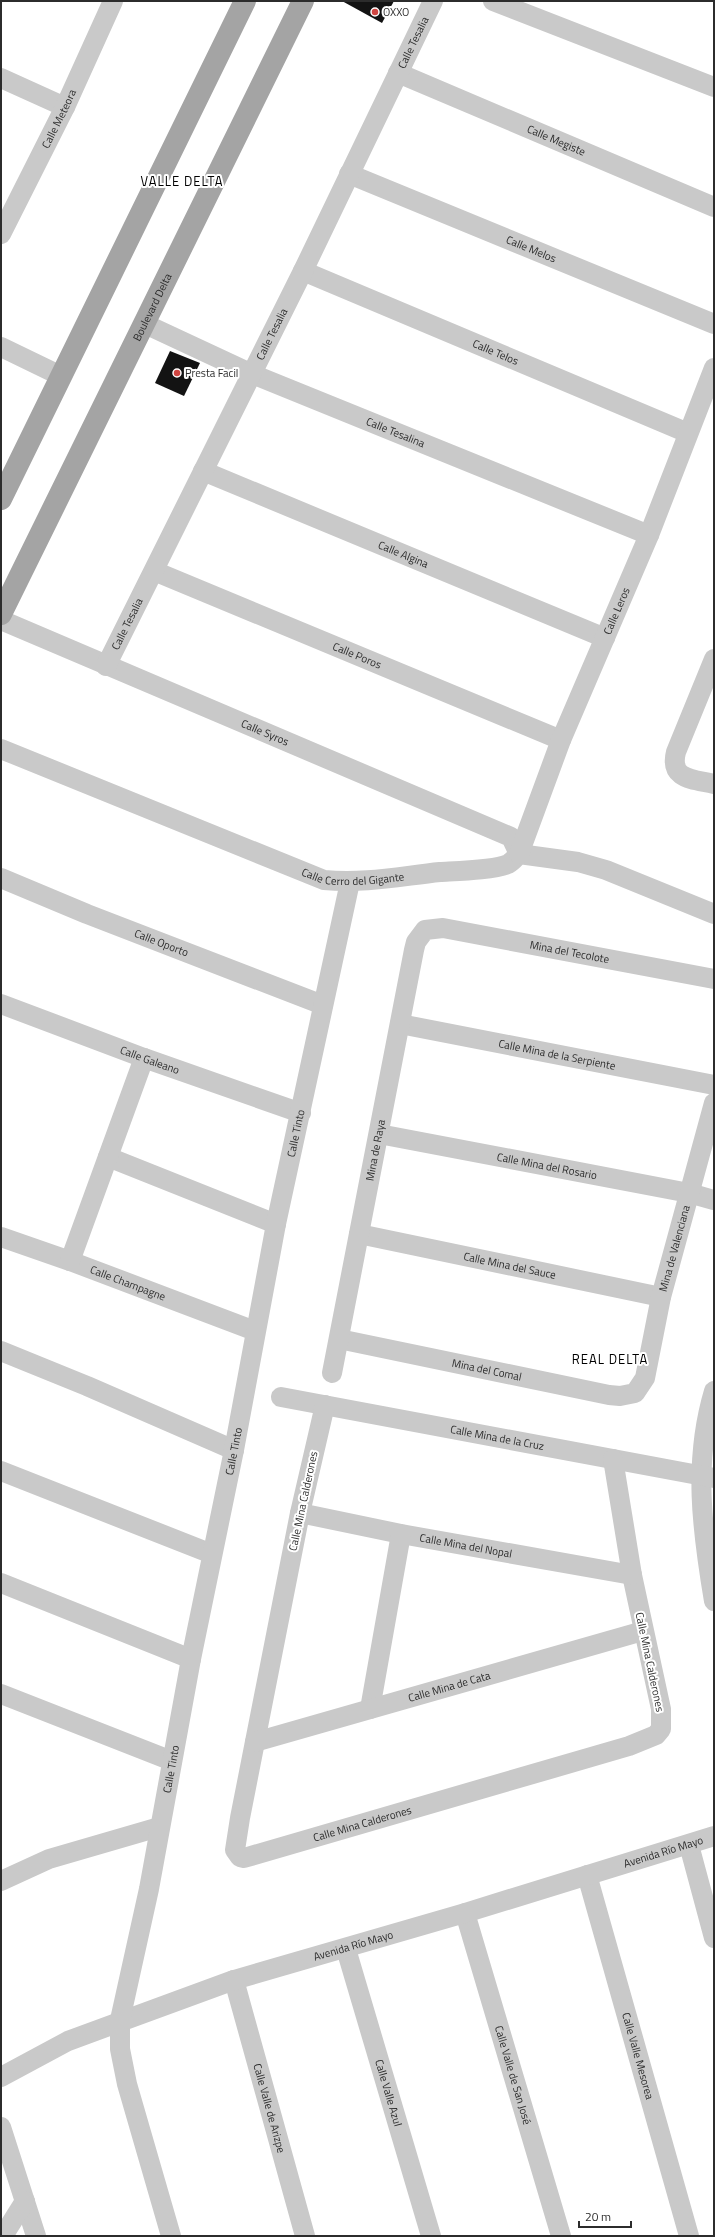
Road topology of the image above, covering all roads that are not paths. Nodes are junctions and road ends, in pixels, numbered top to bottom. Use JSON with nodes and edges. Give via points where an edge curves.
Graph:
{"nodes":[{"id":1,"x":114,"y":1,"type":"edge"},
{"id":2,"x":245,"y":1,"type":"edge"},
{"id":3,"x":303,"y":1,"type":"edge"},
{"id":4,"x":434,"y":1,"type":"edge"},
{"id":5,"x":493,"y":1,"type":"edge"},
{"id":6,"x":398,"y":73,"type":"junction"},
{"id":7,"x":1,"y":78,"type":"edge"},
{"id":8,"x":714,"y":87,"type":"edge"},
{"id":9,"x":65,"y":107,"type":"junction"},
{"id":10,"x":349,"y":174,"type":"junction"},
{"id":11,"x":714,"y":207,"type":"edge"},
{"id":12,"x":1,"y":234,"type":"edge"},
{"id":13,"x":303,"y":270,"type":"junction"},
{"id":14,"x":145,"y":324,"type":"junction"},
{"id":15,"x":714,"y":324,"type":"edge"},
{"id":16,"x":1,"y":347,"type":"edge"},
{"id":17,"x":714,"y":368,"type":"edge"},
{"id":18,"x":252,"y":374,"type":"junction"},
{"id":19,"x":61,"y":376,"type":"junction"},
{"id":20,"x":688,"y":433,"type":"junction"},
{"id":21,"x":203,"y":471,"type":"junction"},
{"id":22,"x":1,"y":499,"type":"edge"},
{"id":23,"x":649,"y":536,"type":"junction"},
{"id":24,"x":154,"y":571,"type":"junction"},
{"id":25,"x":1,"y":614,"type":"edge"},
{"id":26,"x":1,"y":620,"type":"edge"},
{"id":27,"x":605,"y":638,"type":"junction"},
{"id":28,"x":714,"y":659,"type":"edge"},
{"id":29,"x":106,"y":666,"type":"junction"},
{"id":30,"x":561,"y":740,"type":"junction"},
{"id":31,"x":1,"y":749,"type":"edge"},
{"id":32,"x":714,"y":784,"type":"edge"},
{"id":33,"x":519,"y":854,"type":"junction"},
{"id":34,"x":1,"y":878,"type":"edge"},
{"id":35,"x":350,"y":882,"type":"junction"},
{"id":36,"x":714,"y":914,"type":"edge"},
{"id":37,"x":425,"y":930,"type":"joint"},
{"id":38,"x":714,"y":979,"type":"edge"},
{"id":39,"x":1,"y":1004,"type":"edge"},
{"id":40,"x":323,"y":1005,"type":"junction"},
{"id":41,"x":400,"y":1024,"type":"junction"},
{"id":42,"x":144,"y":1058,"type":"junction"},
{"id":43,"x":714,"y":1085,"type":"edge"},
{"id":44,"x":714,"y":1103,"type":"edge"},
{"id":45,"x":301,"y":1113,"type":"junction"},
{"id":46,"x":379,"y":1134,"type":"junction"},
{"id":47,"x":108,"y":1157,"type":"junction"},
{"id":48,"x":689,"y":1193,"type":"junction"},
{"id":49,"x":714,"y":1200,"type":"edge"},
{"id":50,"x":276,"y":1224,"type":"junction"},
{"id":51,"x":359,"y":1234,"type":"junction"},
{"id":52,"x":1,"y":1237,"type":"edge"},
{"id":53,"x":70,"y":1261,"type":"junction"},
{"id":54,"x":661,"y":1297,"type":"junction"},
{"id":55,"x":255,"y":1331,"type":"junction"},
{"id":56,"x":339,"y":1339,"type":"junction"},
{"id":57,"x":1,"y":1351,"type":"edge"},
{"id":58,"x":332,"y":1373,"type":"dead end"},
{"id":59,"x":635,"y":1393,"type":"joint"},
{"id":60,"x":281,"y":1397,"type":"dead end"},
{"id":61,"x":712,"y":1401,"type":"edge"},
{"id":62,"x":325,"y":1405,"type":"junction"},
{"id":63,"x":234,"y":1450,"type":"junction"},
{"id":64,"x":613,"y":1459,"type":"junction"},
{"id":65,"x":1,"y":1472,"type":"edge"},
{"id":66,"x":707,"y":1476,"type":"edge"},
{"id":67,"x":300,"y":1513,"type":"junction"},
{"id":68,"x":401,"y":1534,"type":"junction"},
{"id":69,"x":710,"y":1551,"type":"edge"},
{"id":70,"x":212,"y":1554,"type":"junction"},
{"id":71,"x":632,"y":1575,"type":"junction"},
{"id":72,"x":1,"y":1583,"type":"edge"},
{"id":73,"x":714,"y":1601,"type":"edge"},
{"id":74,"x":643,"y":1631,"type":"junction"},
{"id":75,"x":191,"y":1660,"type":"junction"},
{"id":76,"x":1,"y":1694,"type":"edge"},
{"id":77,"x":370,"y":1709,"type":"junction"},
{"id":78,"x":255,"y":1742,"type":"junction"},
{"id":79,"x":172,"y":1761,"type":"junction"},
{"id":80,"x":160,"y":1827,"type":"junction"},
{"id":81,"x":714,"y":1836,"type":"edge"},
{"id":82,"x":689,"y":1844,"type":"junction"},
{"id":83,"x":587,"y":1876,"type":"junction"},
{"id":84,"x":1,"y":1881,"type":"edge"},
{"id":85,"x":466,"y":1913,"type":"junction"},
{"id":86,"x":714,"y":1938,"type":"edge"},
{"id":87,"x":346,"y":1949,"type":"junction"},
{"id":88,"x":234,"y":1980,"type":"junction"},
{"id":89,"x":120,"y":2020,"type":"junction"},
{"id":90,"x":1,"y":2077,"type":"edge"},
{"id":91,"x":1,"y":2127,"type":"edge"},
{"id":92,"x":25,"y":2201,"type":"junction"},
{"id":93,"x":3,"y":2236,"type":"edge"},
{"id":94,"x":36,"y":2236,"type":"edge"},
{"id":95,"x":170,"y":2236,"type":"edge"},
{"id":96,"x":305,"y":2236,"type":"edge"},
{"id":97,"x":431,"y":2236,"type":"edge"},
{"id":98,"x":561,"y":2236,"type":"edge"},
{"id":99,"x":689,"y":2236,"type":"edge"}],
"edges":[{"from":1,"to":9,"type":"street","name":"Calle Meteora"},
{"from":2,"to":19,"type":"main road"},
{"from":3,"to":14,"type":"main road","name":"Boulevard Delta"},
{"from":4,"to":6,"type":"street","name":"Calle Tesalia"},
{"from":5,"to":8,"type":"street"},
{"from":6,"to":10,"type":"street","name":"Calle Tesalia"},
{"from":6,"to":11,"type":"street","name":"Calle Megiste"},
{"from":7,"to":9,"type":"street"},
{"from":9,"to":12,"type":"street","name":"Calle Meteora"},
{"from":10,"to":13,"type":"street","name":"Calle Tesalia"},
{"from":10,"to":15,"type":"street","name":"Calle Melos"},
{"from":13,"to":18,"type":"street","name":"Calle Tesalia"},
{"from":13,"to":20,"type":"street","name":"Calle Telos"},
{"from":14,"to":18,"type":"street","name":"Calle Tesalina"},
{"from":14,"to":25,"type":"main road","name":"Boulevard Delta"},
{"from":16,"to":19,"type":"street"},
{"from":17,"to":20,"type":"street","name":"Calle Leros"},
{"from":18,"to":21,"type":"street","name":"Calle Tesalia"},
{"from":18,"to":23,"type":"street","name":"Calle Tesalina"},
{"from":19,"to":22,"type":"main road"},
{"from":20,"to":23,"type":"street","name":"Calle Leros"},
{"from":21,"to":24,"type":"street","name":"Calle Tesalia"},
{"from":21,"to":27,"type":"street","name":"Calle Algina"},
{"from":23,"to":27,"type":"street","name":"Calle Leros"},
{"from":24,"to":29,"type":"street","name":"Calle Tesalia"},
{"from":24,"to":30,"type":"street","name":"Calle Poros"},
{"from":26,"to":29,"type":"street","name":"Calle Syros"},
{"from":27,"to":30,"type":"street","name":"Calle Leros"},
{"from":28,"to":32,"type":"street","via":[[676,752],[674,766],[683,776]]},
{"from":29,"to":33,"type":"street","name":"Calle Syros","via":[[511,837]]},
{"from":30,"to":33,"type":"street","name":"Calle Leros"},
{"from":31,"to":35,"type":"street","name":"Calle Cerro del Gigante","via":[[324,880]]},
{"from":33,"to":35,"type":"street","name":"Calle Cerro del Gigante","via":[[508,864]]},
{"from":33,"to":36,"type":"street","via":[[578,862],[606,870]]},
{"from":34,"to":40,"type":"street","name":"Calle Oporto"},
{"from":35,"to":40,"type":"street","name":"Calle Tinto"},
{"from":37,"to":38,"type":"street","name":"Mina del Tecolote","via":[[444,928]]},
{"from":37,"to":41,"type":"street","name":"Mina de Raya","via":[[415,946]]},
{"from":39,"to":42,"type":"street","name":"Calle Galeano"},
{"from":40,"to":45,"type":"street","name":"Calle Tinto"},
{"from":41,"to":43,"type":"street","name":"Calle Mina de la Serpiente"},
{"from":41,"to":46,"type":"street","name":"Mina de Raya"},
{"from":42,"to":45,"type":"street","name":"Calle Galeano"},
{"from":42,"to":47,"type":"street"},
{"from":44,"to":48,"type":"street","name":"Mina de Valenciana"},
{"from":45,"to":50,"type":"street","name":"Calle Tinto"},
{"from":46,"to":48,"type":"street","name":"Calle Mina del Rosario"},
{"from":46,"to":51,"type":"street","name":"Mina de Raya"},
{"from":47,"to":50,"type":"street"},
{"from":47,"to":53,"type":"street"},
{"from":48,"to":49,"type":"street","name":"Calle Mina del Rosario"},
{"from":48,"to":54,"type":"street","name":"Mina de Valenciana"},
{"from":50,"to":55,"type":"street","name":"Calle Tinto"},
{"from":51,"to":54,"type":"street","name":"Calle Mina del Sauce"},
{"from":51,"to":56,"type":"street","name":"Mina de Raya"},
{"from":52,"to":53,"type":"street","name":"Calle Champagne"},
{"from":53,"to":55,"type":"street","name":"Calle Champagne"},
{"from":54,"to":59,"type":"street","name":"Mina de Valenciana","via":[[645,1378]]},
{"from":55,"to":63,"type":"street","name":"Calle Tinto"},
{"from":56,"to":58,"type":"street","name":"Mina de Raya"},
{"from":56,"to":59,"type":"street","name":"Mina del Comal","via":[[609,1395]]},
{"from":57,"to":63,"type":"street"},
{"from":60,"to":62,"type":"street","name":"Calle Mina de la Cruz"},
{"from":61,"to":66,"type":"street","via":[[702,1446]]},
{"from":62,"to":64,"type":"street","name":"Calle Mina de la Cruz"},
{"from":62,"to":67,"type":"street","name":"Calle Mina Calderones"},
{"from":63,"to":70,"type":"street","name":"Calle Tinto"},
{"from":64,"to":66,"type":"street","name":"Calle Mina de la Cruz"},
{"from":64,"to":71,"type":"street","name":"Calle Mina Calderones"},
{"from":65,"to":70,"type":"street"},
{"from":66,"to":69,"type":"street"},
{"from":67,"to":68,"type":"street","name":"Calle Mina del Nopal"},
{"from":67,"to":78,"type":"street","name":"Calle Mina Calderones"},
{"from":68,"to":71,"type":"street","name":"Calle Mina del Nopal"},
{"from":68,"to":77,"type":"street"},
{"from":69,"to":73,"type":"street"},
{"from":70,"to":75,"type":"street","name":"Calle Tinto"},
{"from":71,"to":74,"type":"street","name":"Calle Mina Calderones"},
{"from":72,"to":75,"type":"street"},
{"from":74,"to":77,"type":"street","name":"Calle Mina de Cata"},
{"from":74,"to":78,"type":"street","name":"Calle Mina Calderones","via":[[662,1709],[662,1729],[656,1735],[622,1748],[244,1858],[235,1850]]},
{"from":75,"to":79,"type":"street","name":"Calle Tinto"},
{"from":76,"to":79,"type":"street"},
{"from":77,"to":78,"type":"street","name":"Calle Mina de Cata"},
{"from":79,"to":80,"type":"street","name":"Calle Tinto"},
{"from":80,"to":84,"type":"street","via":[[50,1859]]},
{"from":80,"to":89,"type":"street","name":"Calle Tinto","via":[[150,1889]]},
{"from":81,"to":82,"type":"street","name":"Avenida Río Mayo"},
{"from":82,"to":83,"type":"street","name":"Avenida Río Mayo"},
{"from":82,"to":86,"type":"street"},
{"from":83,"to":85,"type":"street","name":"Avenida Río Mayo"},
{"from":83,"to":99,"type":"street","name":"Calle Valle Mesorea"},
{"from":85,"to":87,"type":"street","name":"Avenida Río Mayo"},
{"from":85,"to":98,"type":"street","name":"Calle Valle de San José"},
{"from":87,"to":88,"type":"street","name":"Avenida Río Mayo"},
{"from":87,"to":97,"type":"street","name":"Calle Valle Azul"},
{"from":88,"to":89,"type":"street","name":"Avenida Río Mayo"},
{"from":88,"to":96,"type":"street","name":"Calle Valle de Arizpe"},
{"from":89,"to":90,"type":"street","name":"Avenida Río Mayo","via":[[68,2041]]},
{"from":89,"to":95,"type":"street","name":"Calle Tinto","via":[[120,2050],[127,2084]]},
{"from":91,"to":92,"type":"street"},
{"from":92,"to":93,"type":"street"},
{"from":92,"to":94,"type":"street"}]}
